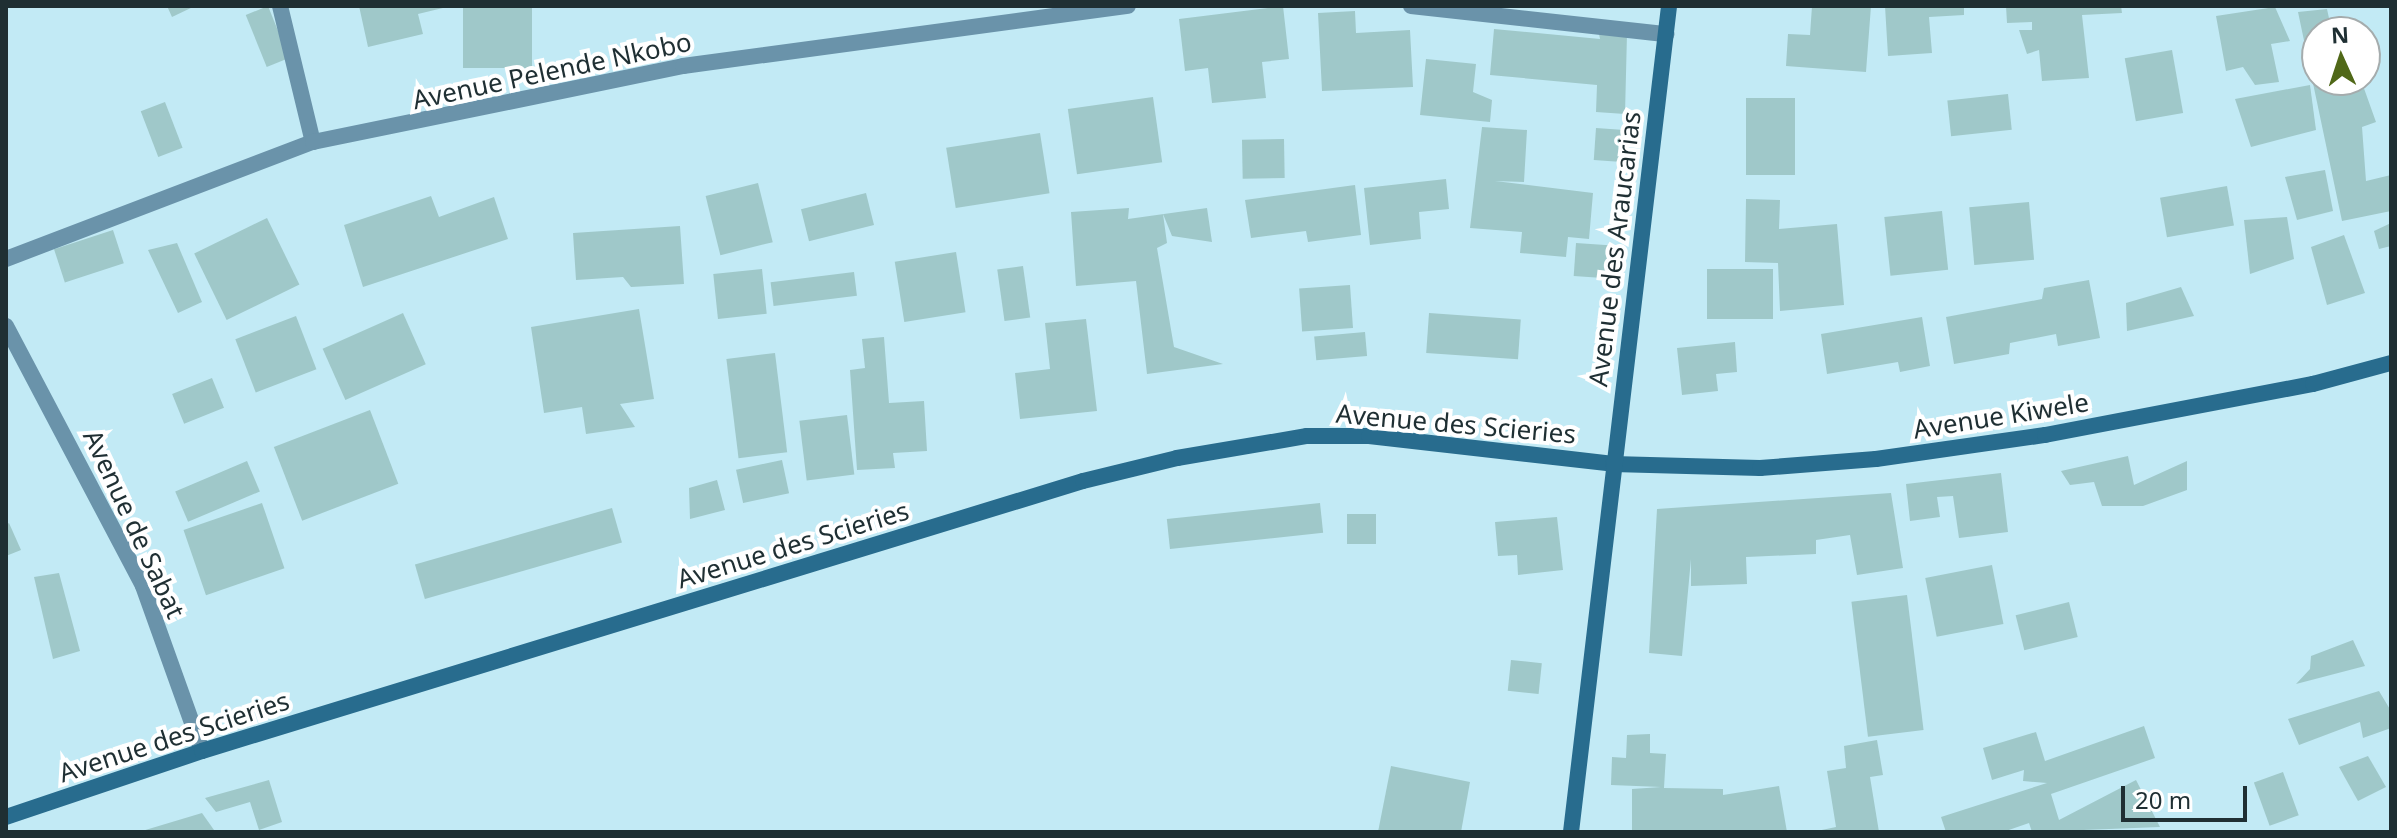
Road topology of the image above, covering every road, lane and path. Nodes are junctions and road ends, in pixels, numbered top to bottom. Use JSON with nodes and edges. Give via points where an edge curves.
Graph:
{"nodes":[{"id":1,"x":280,"y":6,"type":"edge"},
{"id":2,"x":1128,"y":6,"type":"edge"},
{"id":3,"x":1411,"y":6,"type":"edge"},
{"id":4,"x":1669,"y":6,"type":"edge"},
{"id":5,"x":1666,"y":34,"type":"junction"},
{"id":6,"x":313,"y":142,"type":"junction"},
{"id":7,"x":6,"y":259,"type":"edge"},
{"id":8,"x":6,"y":326,"type":"edge"},
{"id":9,"x":2391,"y":363,"type":"edge"},
{"id":10,"x":1613,"y":464,"type":"junction"},
{"id":11,"x":202,"y":751,"type":"junction"},
{"id":12,"x":6,"y":817,"type":"edge"},
{"id":13,"x":1571,"y":832,"type":"edge"}],
"edges":[{"from":1,"to":6,"type":"street"},
{"from":2,"to":6,"type":"street","name":"Avenue Pelende Nkobo","via":[[683,66],[558,96]]},
{"from":3,"to":5,"type":"street"},
{"from":4,"to":5,"type":"street","name":"Avenue des Araucarias"},
{"from":5,"to":10,"type":"street","name":"Avenue des Araucarias"},
{"from":6,"to":7,"type":"street","name":"Avenue Pelende Nkobo"},
{"from":8,"to":11,"type":"street","name":"Avenue de Sabat","via":[[137,574]]},
{"from":9,"to":10,"type":"street","name":"Avenue Kiwele","via":[[2313,384],[2045,435],[1892,457],[1760,468]]},
{"from":10,"to":11,"type":"street","name":"Avenue des Scieries","via":[[1369,436],[1307,436],[1177,458],[1083,481]]},
{"from":10,"to":13,"type":"street","name":"Avenue des Araucarias"},
{"from":11,"to":12,"type":"street","name":"Avenue des Scieries"}]}
